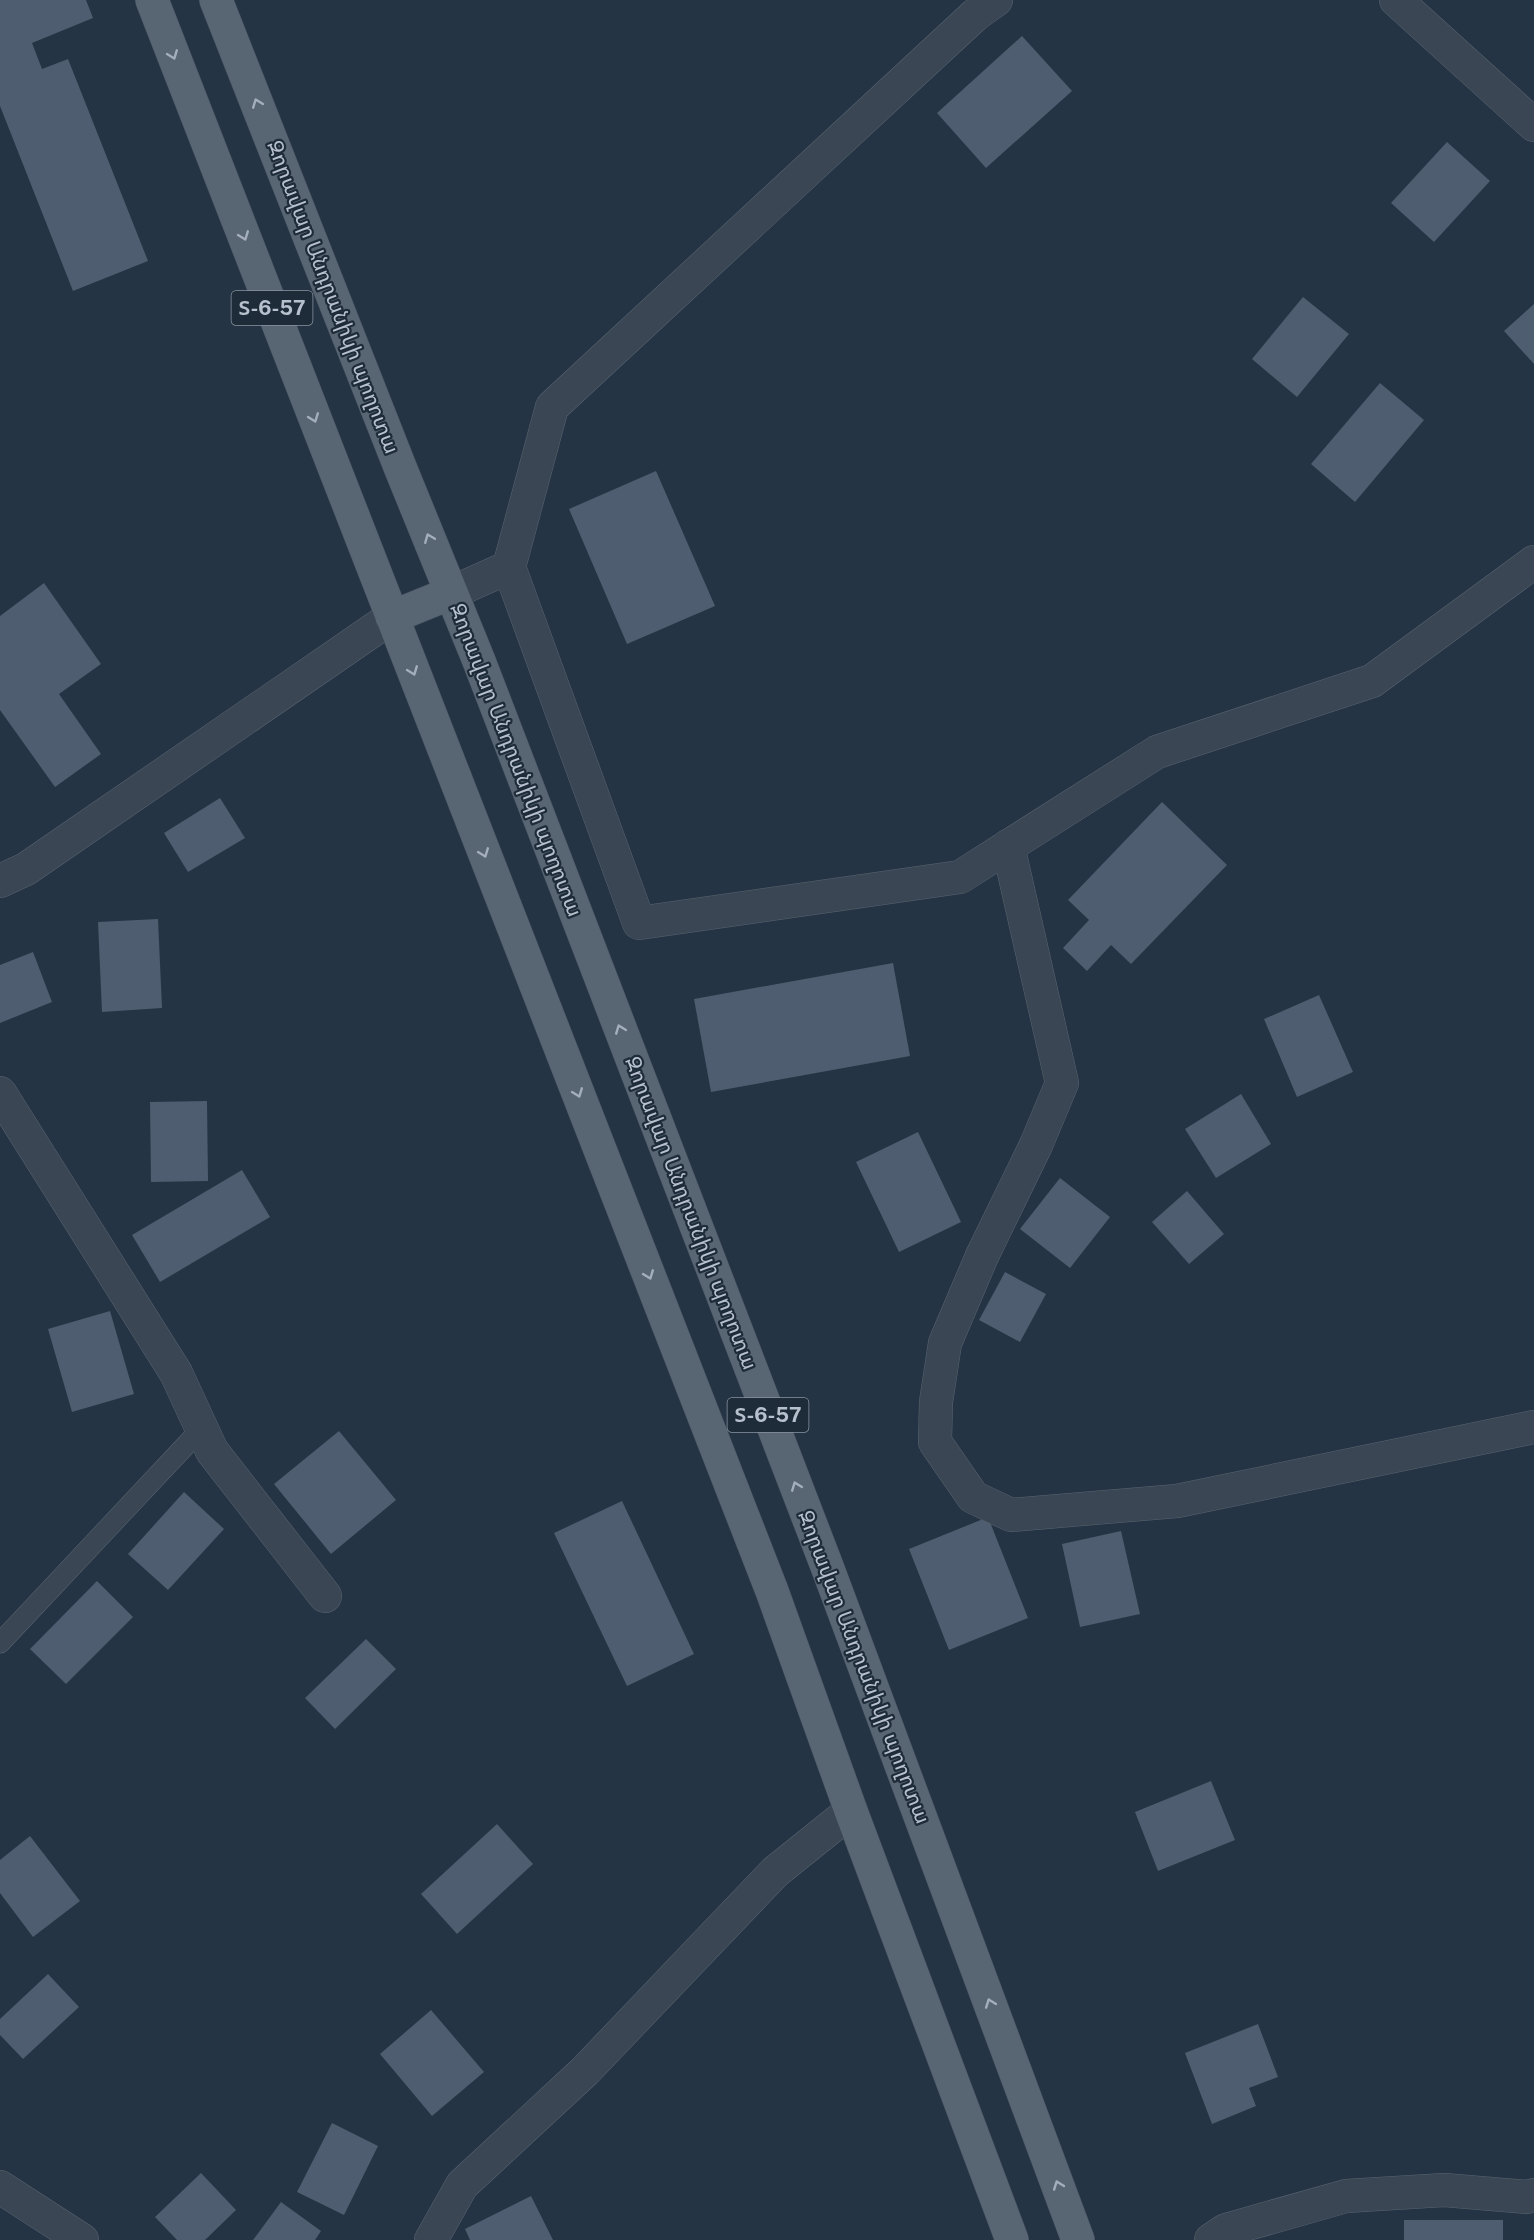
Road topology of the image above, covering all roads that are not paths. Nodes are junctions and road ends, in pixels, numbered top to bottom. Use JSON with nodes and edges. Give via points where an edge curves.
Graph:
{"nodes":[{"id":1,"x":152,"y":0,"type":"edge"},
{"id":2,"x":216,"y":0,"type":"edge"},
{"id":3,"x":996,"y":0,"type":"edge"},
{"id":4,"x":1396,"y":0,"type":"edge"},
{"id":5,"x":1534,"y":125,"type":"edge"},
{"id":6,"x":1534,"y":562,"type":"edge"},
{"id":7,"x":510,"y":567,"type":"junction"},
{"id":8,"x":451,"y":593,"type":"junction"},
{"id":9,"x":392,"y":617,"type":"junction"},
{"id":10,"x":1008,"y":846,"type":"junction"},
{"id":11,"x":0,"y":881,"type":"edge"},
{"id":12,"x":0,"y":1093,"type":"edge"},
{"id":13,"x":1534,"y":1427,"type":"edge"},
{"id":14,"x":202,"y":1428,"type":"junction"},
{"id":15,"x":325,"y":1596,"type":"dead end"},
{"id":16,"x":0,"y":1643,"type":"edge"},
{"id":17,"x":851,"y":1811,"type":"junction"},
{"id":18,"x":0,"y":2187,"type":"edge"},
{"id":19,"x":1534,"y":2195,"type":"edge"},
{"id":20,"x":82,"y":2240,"type":"edge"},
{"id":21,"x":431,"y":2240,"type":"edge"},
{"id":22,"x":1012,"y":2240,"type":"edge"},
{"id":23,"x":1078,"y":2240,"type":"edge"},
{"id":24,"x":1211,"y":2240,"type":"edge"}],
"edges":[{"from":1,"to":9,"type":"main road","number":"Տ-6-57","one_way":true},
{"from":8,"to":2,"type":"main road","name":"Զորավար Անդրանիկի պողոտա","number":"Տ-6-57","one_way":true},
{"from":3,"to":7,"type":"street","via":[[975,15],[552,407]]},
{"from":4,"to":5,"type":"street"},
{"from":6,"to":10,"type":"street","via":[[1372,681],[1156,752]]},
{"from":7,"to":8,"type":"street"},
{"from":7,"to":10,"type":"street","via":[[639,923],[960,877]]},
{"from":8,"to":9,"type":"main road","name":"Զորավար Անդրանիկի պողոտա"},
{"from":23,"to":8,"type":"main road","name":"Զորավար Անդրանիկի պողոտա","number":"Տ-6-57","one_way":true,"via":[[828,1569]]},
{"from":9,"to":11,"type":"street","via":[[26,869]]},
{"from":9,"to":17,"type":"main road","number":"Տ-6-57","one_way":true,"via":[[772,1591]]},
{"from":10,"to":13,"type":"street","via":[[1062,1083],[945,1343],[936,1402],[935,1442],[973,1497],[1011,1515],[1177,1501]]},
{"from":12,"to":14,"type":"street","via":[[176,1373]]},
{"from":14,"to":15,"type":"street","via":[[213,1451]]},
{"from":14,"to":16,"type":"lane"},
{"from":17,"to":21,"type":"street","via":[[775,1872],[585,2071],[462,2185]]},
{"from":17,"to":22,"type":"main road","number":"Տ-6-57"},
{"from":18,"to":20,"type":"street"},
{"from":19,"to":24,"type":"street","via":[[1444,2190],[1346,2196],[1226,2230]]}]}
